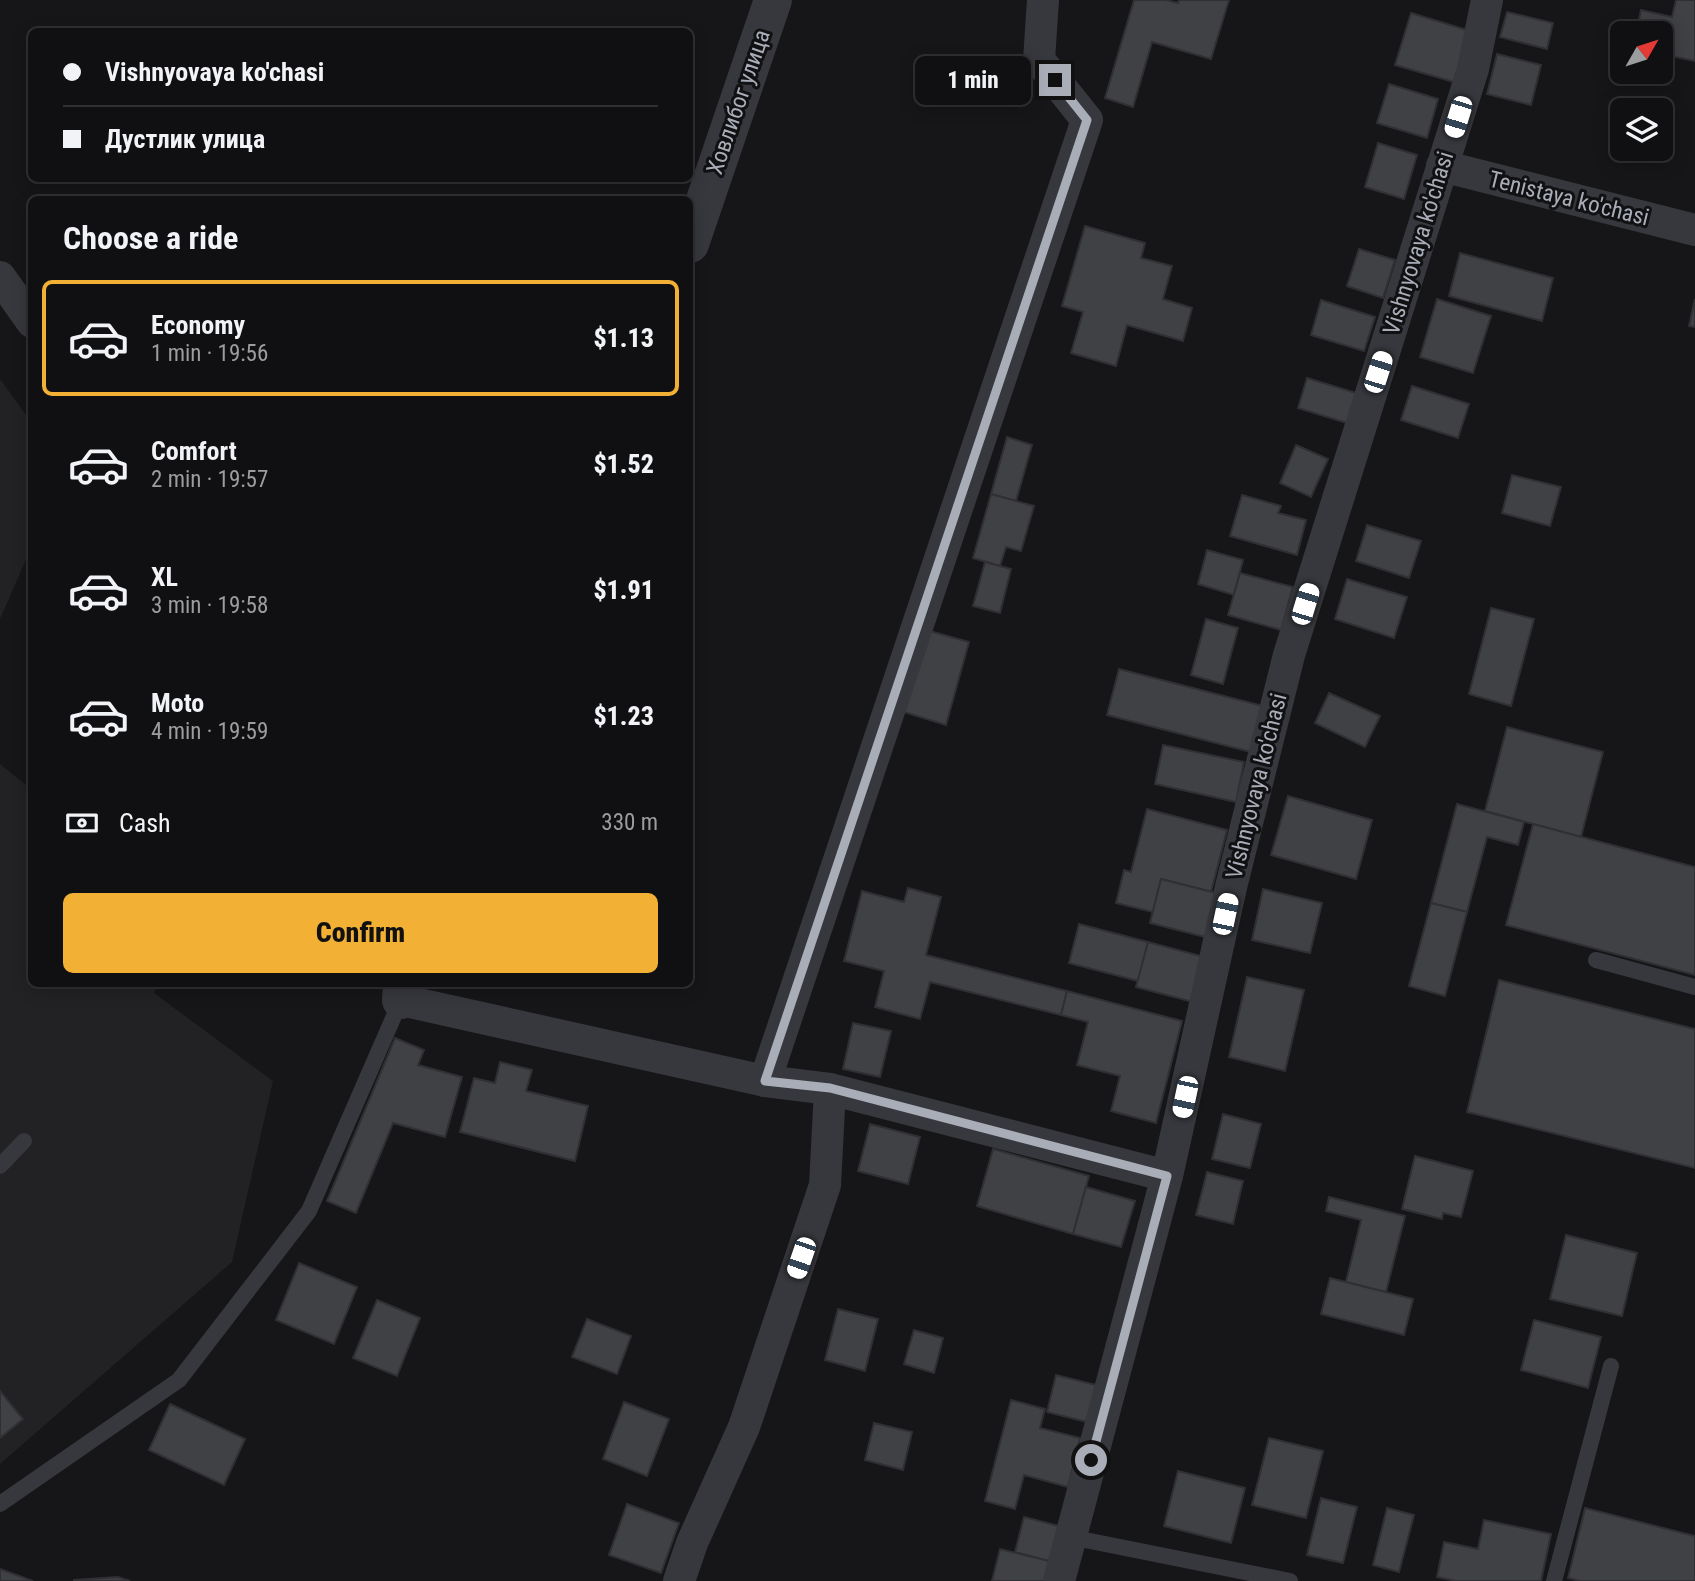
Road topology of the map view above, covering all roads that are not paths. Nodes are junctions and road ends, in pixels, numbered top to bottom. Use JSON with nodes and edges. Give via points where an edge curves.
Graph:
{"nodes":[{"id":1,"x":774,"y":0,"type":"edge"},
{"id":2,"x":1043,"y":0,"type":"edge"},
{"id":3,"x":1487,"y":0,"type":"edge"},
{"id":4,"x":1442,"y":166,"type":"junction"},
{"id":5,"x":1695,"y":230,"type":"edge"},
{"id":6,"x":693,"y":235,"type":"edge"},
{"id":7,"x":0,"y":277,"type":"edge"},
{"id":8,"x":28,"y":316,"type":"edge"},
{"id":9,"x":1597,"y":960,"type":"dead end"},
{"id":10,"x":1695,"y":987,"type":"edge"},
{"id":11,"x":402,"y":992,"type":"edge"},
{"id":12,"x":765,"y":1081,"type":"junction"},
{"id":13,"x":830,"y":1088,"type":"junction"},
{"id":14,"x":24,"y":1141,"type":"dead end"},
{"id":15,"x":0,"y":1166,"type":"edge"},
{"id":16,"x":1167,"y":1176,"type":"junction"},
{"id":17,"x":1611,"y":1366,"type":"dead end"},
{"id":18,"x":0,"y":1504,"type":"edge"},
{"id":19,"x":1070,"y":1537,"type":"junction"},
{"id":20,"x":679,"y":1581,"type":"edge"},
{"id":21,"x":1059,"y":1581,"type":"edge"},
{"id":22,"x":1290,"y":1581,"type":"edge"},
{"id":23,"x":1554,"y":1581,"type":"edge"}],
"edges":[{"from":1,"to":6,"type":"street","name":"Ховлибог улица"},
{"from":2,"to":12,"type":"street","via":[[1039,60],[1087,120]]},
{"from":3,"to":4,"type":"street","name":"Vishnyovaya ko'chasi","via":[[1473,69]]},
{"from":4,"to":5,"type":"street","name":"Tenistaya ko'chasi"},
{"from":4,"to":16,"type":"street","name":"Vishnyovaya ko'chasi","via":[[1289,655],[1231,887]]},
{"from":7,"to":8,"type":"street"},
{"from":9,"to":10,"type":"lane"},
{"from":11,"to":12,"type":"street"},
{"from":11,"to":18,"type":"lane","via":[[309,1210],[179,1380]]},
{"from":12,"to":13,"type":"street"},
{"from":13,"to":16,"type":"street"},
{"from":13,"to":20,"type":"street","via":[[825,1185],[744,1426]]},
{"from":14,"to":15,"type":"lane"},
{"from":16,"to":19,"type":"street","name":"Vishnyovaya ko'chasi"},
{"from":17,"to":23,"type":"lane"},
{"from":19,"to":21,"type":"street","name":"Vishnyovaya ko'chasi"},
{"from":19,"to":22,"type":"lane"}]}
